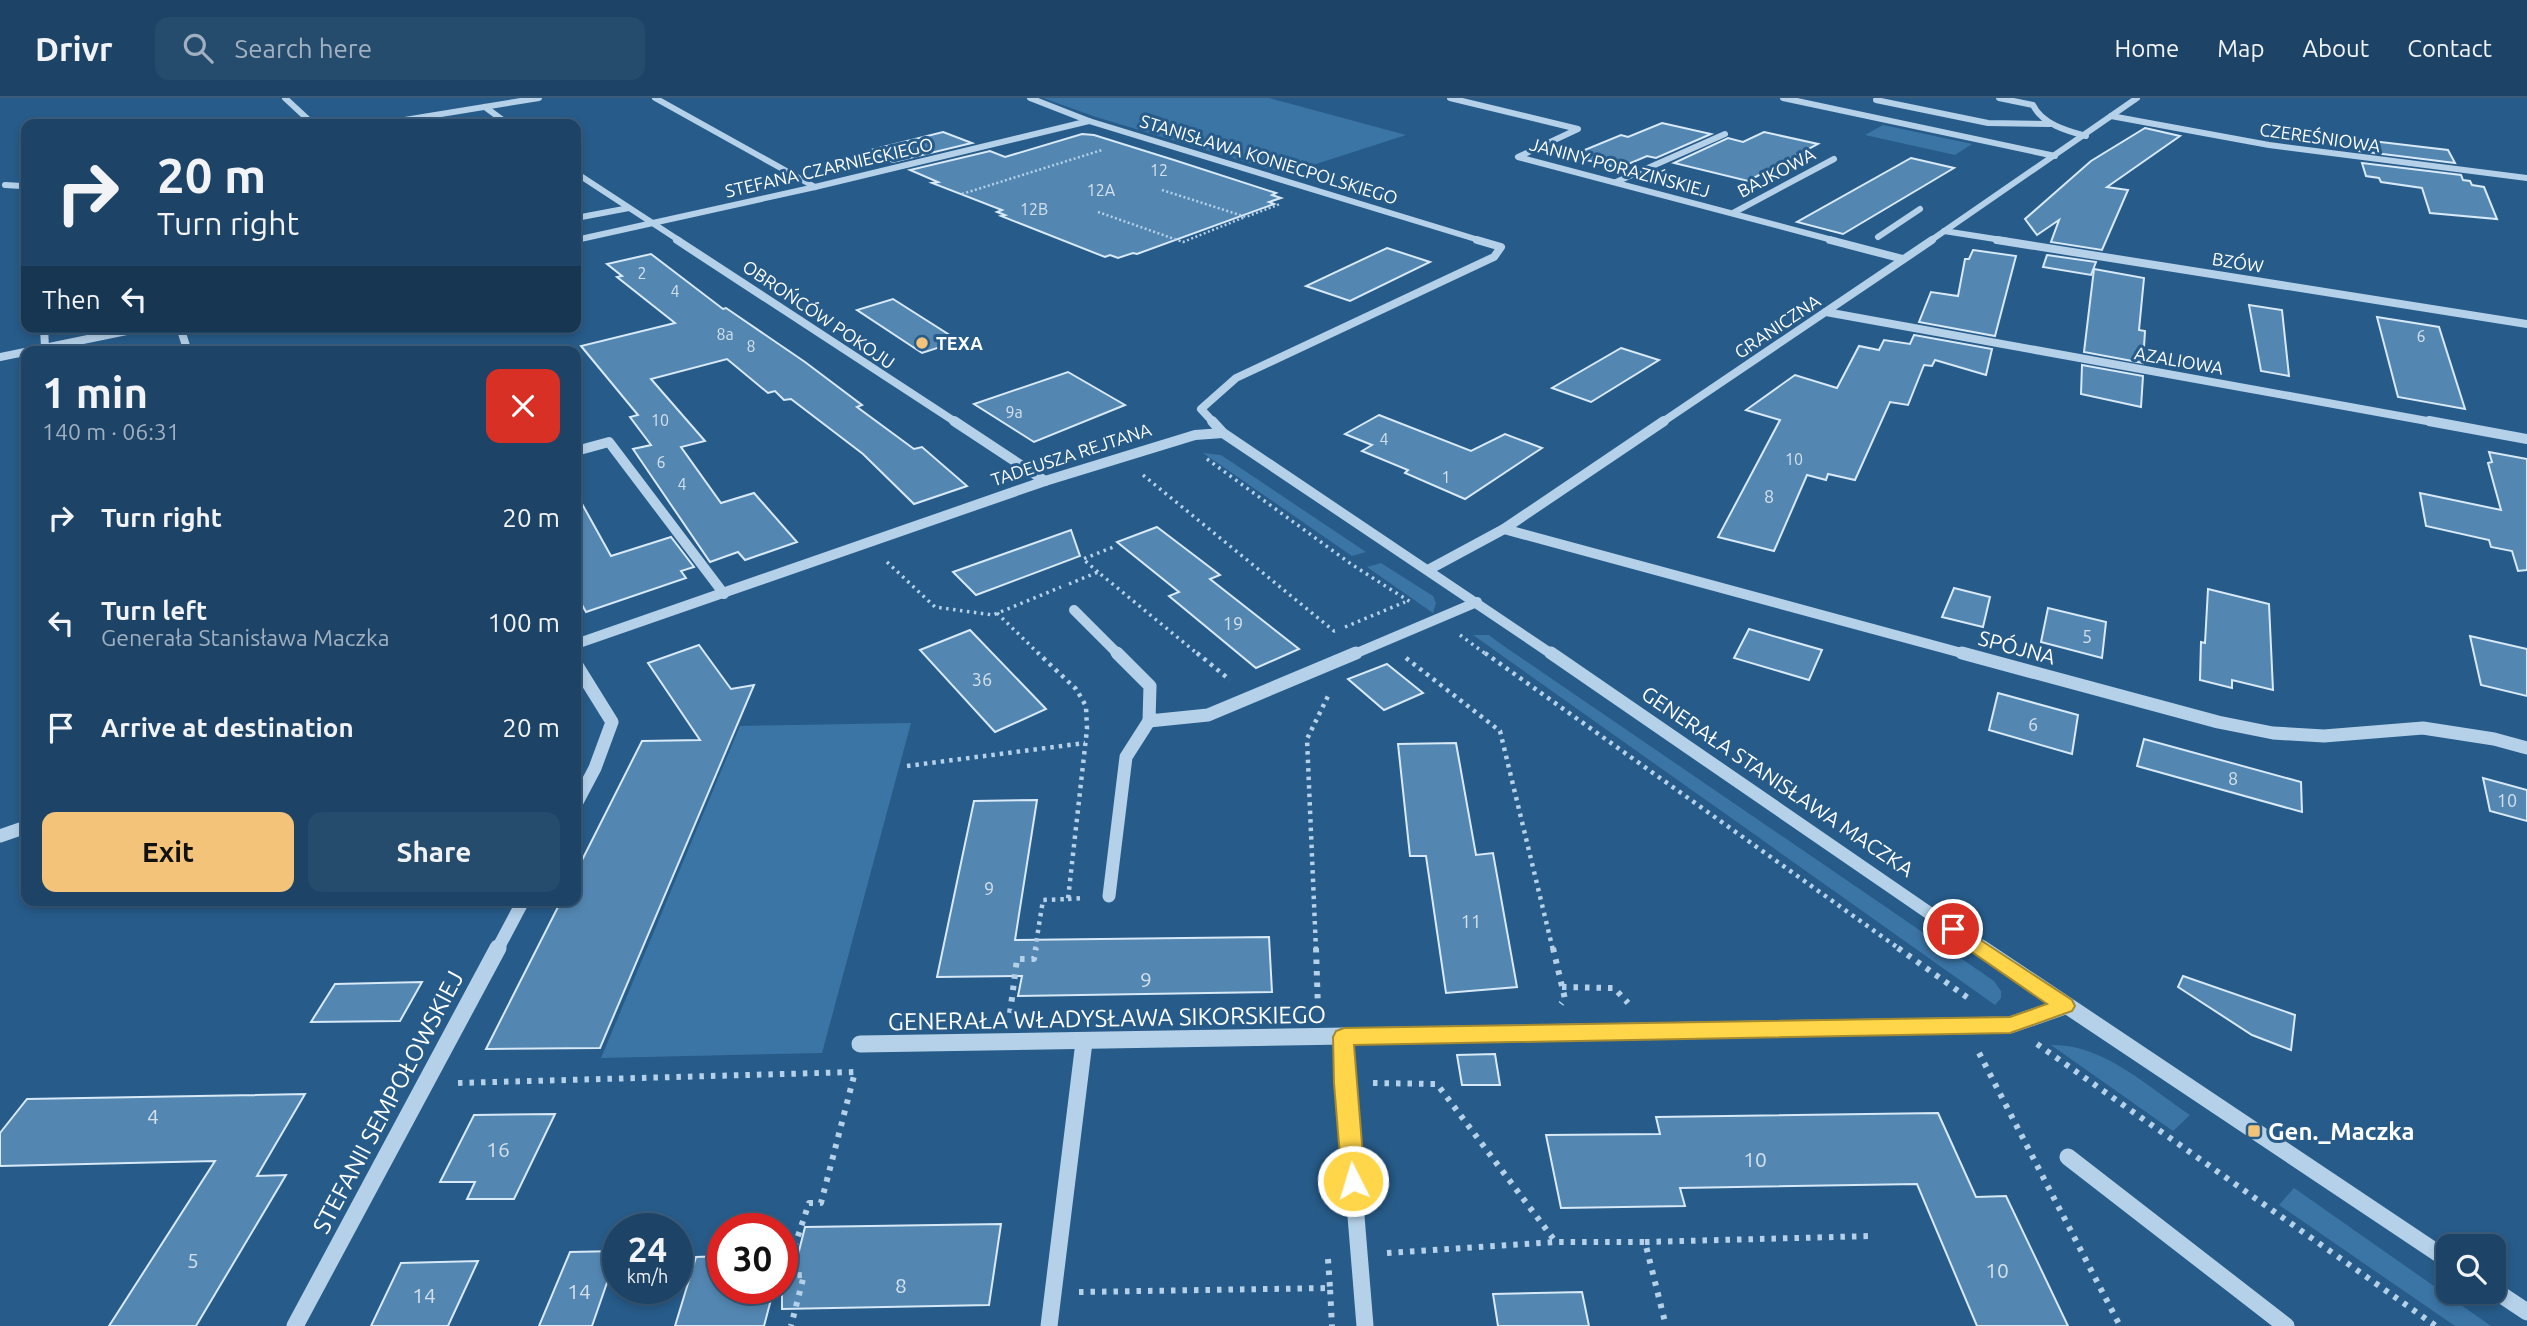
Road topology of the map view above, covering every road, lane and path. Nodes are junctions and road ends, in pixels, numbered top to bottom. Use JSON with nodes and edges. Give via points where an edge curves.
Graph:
{"nodes":[{"id":1,"x":285,"y":98,"type":"edge"},
{"id":2,"x":539,"y":98,"type":"edge"},
{"id":3,"x":656,"y":98,"type":"edge"},
{"id":4,"x":1030,"y":98,"type":"edge"},
{"id":5,"x":1450,"y":98,"type":"edge"},
{"id":6,"x":1783,"y":98,"type":"edge"},
{"id":7,"x":1999,"y":98,"type":"edge"},
{"id":8,"x":2137,"y":98,"type":"edge"},
{"id":9,"x":1876,"y":100,"type":"edge"},
{"id":10,"x":485,"y":107,"type":"junction"},
{"id":11,"x":2111,"y":116,"type":"junction"},
{"id":12,"x":308,"y":119,"type":"edge"},
{"id":13,"x":411,"y":119,"type":"edge"},
{"id":14,"x":501,"y":119,"type":"edge"},
{"id":15,"x":1089,"y":121,"type":"junction"},
{"id":16,"x":2050,"y":124,"type":"junction"},
{"id":17,"x":1725,"y":134,"type":"dead end"},
{"id":18,"x":2086,"y":136,"type":"junction"},
{"id":19,"x":1107,"y":149,"type":"dead end"},
{"id":20,"x":2055,"y":156,"type":"junction"},
{"id":21,"x":1833,"y":159,"type":"dead end"},
{"id":22,"x":581,"y":176,"type":"edge"},
{"id":23,"x":2527,"y":178,"type":"edge"},
{"id":24,"x":21,"y":182,"type":"edge"},
{"id":25,"x":1616,"y":182,"type":"junction"},
{"id":26,"x":2,"y":184,"type":"edge"},
{"id":27,"x":21,"y":186,"type":"edge"},
{"id":28,"x":815,"y":187,"type":"junction"},
{"id":29,"x":1162,"y":190,"type":"dead end"},
{"id":30,"x":962,"y":194,"type":"dead end"},
{"id":31,"x":1282,"y":203,"type":"dead end"},
{"id":32,"x":629,"y":208,"type":"junction"},
{"id":33,"x":1920,"y":209,"type":"dead end"},
{"id":34,"x":1098,"y":212,"type":"dead end"},
{"id":35,"x":1733,"y":213,"type":"junction"},
{"id":36,"x":581,"y":217,"type":"edge"},
{"id":37,"x":1246,"y":217,"type":"junction"},
{"id":38,"x":656,"y":223,"type":"junction"},
{"id":39,"x":1944,"y":231,"type":"junction"},
{"id":40,"x":1878,"y":237,"type":"dead end"},
{"id":41,"x":581,"y":239,"type":"edge"},
{"id":42,"x":1903,"y":259,"type":"junction"},
{"id":43,"x":1826,"y":312,"type":"junction"},
{"id":44,"x":2527,"y":324,"type":"edge"},
{"id":45,"x":117,"y":333,"type":"edge"},
{"id":46,"x":55,"y":346,"type":"edge"},
{"id":47,"x":21,"y":353,"type":"edge"},
{"id":48,"x":0,"y":357,"type":"edge"},
{"id":49,"x":1223,"y":433,"type":"junction"},
{"id":50,"x":2527,"y":439,"type":"edge"},
{"id":51,"x":581,"y":450,"type":"edge"},
{"id":52,"x":1119,"y":457,"type":"junction"},
{"id":53,"x":1045,"y":481,"type":"junction"},
{"id":54,"x":1272,"y":507,"type":"dead end"},
{"id":55,"x":1504,"y":529,"type":"junction"},
{"id":56,"x":1116,"y":546,"type":"dead end"},
{"id":57,"x":1428,"y":570,"type":"junction"},
{"id":58,"x":1098,"y":572,"type":"dead end"},
{"id":59,"x":724,"y":594,"type":"junction"},
{"id":60,"x":1408,"y":601,"type":"junction"},
{"id":61,"x":1477,"y":602,"type":"junction"},
{"id":62,"x":1074,"y":610,"type":"dead end"},
{"id":63,"x":997,"y":613,"type":"dead end"},
{"id":64,"x":1438,"y":620,"type":"junction"},
{"id":65,"x":581,"y":642,"type":"edge"},
{"id":66,"x":1398,"y":657,"type":"dead end"},
{"id":67,"x":581,"y":672,"type":"edge"},
{"id":68,"x":1332,"y":685,"type":"dead end"},
{"id":69,"x":1149,"y":721,"type":"junction"},
{"id":70,"x":1085,"y":743,"type":"junction"},
{"id":71,"x":2527,"y":748,"type":"edge"},
{"id":72,"x":906,"y":766,"type":"dead end"},
{"id":73,"x":581,"y":795,"type":"edge"},
{"id":74,"x":21,"y":829,"type":"edge"},
{"id":75,"x":0,"y":836,"type":"edge"},
{"id":76,"x":1109,"y":896,"type":"dead end"},
{"id":77,"x":520,"y":906,"type":"edge"},
{"id":78,"x":2065,"y":1006,"type":"junction"},
{"id":79,"x":1556,"y":1011,"type":"dead end"},
{"id":80,"x":1009,"y":1024,"type":"dead end"},
{"id":81,"x":2010,"y":1025,"type":"junction"},
{"id":82,"x":1965,"y":1026,"type":"junction"},
{"id":83,"x":1344,"y":1037,"type":"junction"},
{"id":84,"x":1316,"y":1038,"type":"junction"},
{"id":85,"x":1084,"y":1042,"type":"junction"},
{"id":86,"x":860,"y":1044,"type":"dead end"},
{"id":87,"x":1345,"y":1083,"type":"junction"},
{"id":88,"x":425,"y":1084,"type":"junction"},
{"id":89,"x":2068,"y":1157,"type":"dead end"},
{"id":90,"x":1872,"y":1236,"type":"dead end"},
{"id":91,"x":1645,"y":1241,"type":"junction"},
{"id":92,"x":1556,"y":1242,"type":"junction"},
{"id":93,"x":1328,"y":1247,"type":"dead end"},
{"id":94,"x":2436,"y":1252,"type":"edge"},
{"id":95,"x":1360,"y":1255,"type":"junction"},
{"id":96,"x":1330,"y":1288,"type":"junction"},
{"id":97,"x":1053,"y":1292,"type":"junction"},
{"id":98,"x":2506,"y":1298,"type":"edge"},
{"id":99,"x":2527,"y":1312,"type":"edge"},
{"id":100,"x":295,"y":1326,"type":"edge"},
{"id":101,"x":791,"y":1326,"type":"edge"},
{"id":102,"x":1049,"y":1326,"type":"edge"},
{"id":103,"x":1332,"y":1326,"type":"edge"},
{"id":104,"x":1365,"y":1326,"type":"edge"},
{"id":105,"x":1666,"y":1326,"type":"edge"},
{"id":106,"x":2120,"y":1326,"type":"edge"},
{"id":107,"x":2287,"y":1326,"type":"edge"},
{"id":108,"x":2436,"y":1326,"type":"edge"}],
"edges":[{"from":1,"to":12,"type":"street"},
{"from":2,"to":10,"type":"street"},
{"from":3,"to":28,"type":"street"},
{"from":4,"to":15,"type":"street","name":"STANISŁAWA KONIECPOLSKIEGO"},
{"from":5,"to":25,"type":"street","name":"JANINY PORAZIŃSKIEJ","via":[[1578,130],[1518,157]]},
{"from":6,"to":20,"type":"street"},
{"from":7,"to":16,"type":"street","via":[[2032,105]]},
{"from":8,"to":11,"type":"street","name":"GRANICZNA"},
{"from":9,"to":16,"type":"street","via":[[1988,123]]},
{"from":10,"to":13,"type":"street"},
{"from":10,"to":14,"type":"street"},
{"from":11,"to":18,"type":"street","name":"GRANICZNA"},
{"from":11,"to":23,"type":"street","name":"CZEREŚNIOWA","via":[[2269,145]]},
{"from":15,"to":28,"type":"street","name":"STEFANA CZARNIECKIEGO"},
{"from":15,"to":49,"type":"street","name":"STANISŁAWA KONIECPOLSKIEGO","via":[[1501,247],[1494,257],[1236,377],[1201,409]]},
{"from":16,"to":18,"type":"street"},
{"from":17,"to":25,"type":"street"},
{"from":18,"to":20,"type":"street","name":"GRANICZNA"},
{"from":19,"to":30,"type":"path"},
{"from":20,"to":39,"type":"street","name":"GRANICZNA"},
{"from":21,"to":35,"type":"street","name":"BAJKOWA"},
{"from":22,"to":32,"type":"street","name":"OBROŃCÓW POKOJU"},
{"from":24,"to":26,"type":"street"},
{"from":25,"to":35,"type":"street","name":"JANINY PORAZIŃSKIEJ"},
{"from":26,"to":27,"type":"street"},
{"from":28,"to":38,"type":"street","name":"STEFANA CZARNIECKIEGO"},
{"from":29,"to":37,"type":"path"},
{"from":31,"to":37,"type":"path"},
{"from":32,"to":36,"type":"street"},
{"from":32,"to":38,"type":"street","name":"OBROŃCÓW POKOJU"},
{"from":33,"to":40,"type":"street"},
{"from":34,"to":37,"type":"path","via":[[1183,242]]},
{"from":35,"to":42,"type":"street","name":"JANINY PORAZIŃSKIEJ"},
{"from":38,"to":41,"type":"street","name":"STEFANA CZARNIECKIEGO"},
{"from":38,"to":53,"type":"street","name":"OBROŃCÓW POKOJU"},
{"from":39,"to":42,"type":"street","name":"GRANICZNA"},
{"from":39,"to":44,"type":"street","name":"BZÓW"},
{"from":42,"to":43,"type":"street","name":"GRANICZNA"},
{"from":43,"to":50,"type":"street","name":"AZALIOWA"},
{"from":43,"to":55,"type":"street","name":"GRANICZNA"},
{"from":45,"to":46,"type":"street"},
{"from":47,"to":48,"type":"street"},
{"from":49,"to":52,"type":"street","name":"TADEUSZA REJTANA","via":[[1195,435]]},
{"from":49,"to":57,"type":"street","name":"GENERAŁA STANISŁAWA MACZKA"},
{"from":51,"to":59,"type":"street","via":[[609,442]]},
{"from":52,"to":53,"type":"street","name":"TADEUSZA REJTANA"},
{"from":52,"to":60,"type":"path","via":[[1334,631]]},
{"from":53,"to":59,"type":"street","name":"TADEUSZA REJTANA"},
{"from":54,"to":60,"type":"path"},
{"from":55,"to":57,"type":"street","name":"GRANICZNA"},
{"from":55,"to":71,"type":"street","name":"SPÓJNA","via":[[2218,722],[2273,733],[2325,736],[2423,728]]},
{"from":56,"to":58,"type":"path","via":[[1083,559]]},
{"from":57,"to":61,"type":"street","name":"GENERAŁA STANISŁAWA MACZKA"},
{"from":59,"to":65,"type":"street","name":"TADEUSZA REJTANA"},
{"from":60,"to":64,"type":"path"},
{"from":61,"to":64,"type":"street"},
{"from":61,"to":78,"type":"street","name":"GENERAŁA STANISŁAWA MACZKA"},
{"from":62,"to":69,"type":"street","via":[[1150,686]]},
{"from":63,"to":70,"type":"path","via":[[1076,689],[1086,706]]},
{"from":64,"to":69,"type":"street","via":[[1208,715]]},
{"from":64,"to":81,"type":"path"},
{"from":66,"to":79,"type":"path","via":[[1420,667],[1500,731],[1565,999]]},
{"from":67,"to":73,"type":"street","via":[[612,722]]},
{"from":68,"to":84,"type":"path","via":[[1307,739]]},
{"from":69,"to":76,"type":"street","via":[[1126,757]]},
{"from":70,"to":72,"type":"path"},
{"from":70,"to":80,"type":"path","via":[[1068,898],[1043,900],[1034,959],[1017,959]]},
{"from":74,"to":75,"type":"street"},
{"from":77,"to":88,"type":"street","name":"STEFANII SEMPOŁOWSKIEJ"},
{"from":78,"to":81,"type":"street","name":"GENERAŁA WŁADYSŁAWA SIKORSKIEGO"},
{"from":78,"to":94,"type":"street","name":"GENERAŁA STANISŁAWA MACZKA"},
{"from":81,"to":82,"type":"street","name":"GENERAŁA WŁADYSŁAWA SIKORSKIEGO"},
{"from":81,"to":108,"type":"path"},
{"from":82,"to":83,"type":"street","name":"GENERAŁA WŁADYSŁAWA SIKORSKIEGO"},
{"from":82,"to":106,"type":"path"},
{"from":83,"to":84,"type":"street","name":"GENERAŁA WŁADYSŁAWA SIKORSKIEGO"},
{"from":83,"to":87,"type":"street"},
{"from":84,"to":85,"type":"street","name":"GENERAŁA WŁADYSŁAWA SIKORSKIEGO"},
{"from":85,"to":86,"type":"street","name":"GENERAŁA WŁADYSŁAWA SIKORSKIEGO"},
{"from":85,"to":97,"type":"street"},
{"from":87,"to":92,"type":"path","via":[[1437,1084]]},
{"from":87,"to":95,"type":"street"},
{"from":88,"to":100,"type":"street","name":"STEFANII SEMPOŁOWSKIEJ"},
{"from":88,"to":101,"type":"path","via":[[855,1072],[821,1203],[808,1203],[788,1266],[786,1276],[804,1275]]},
{"from":89,"to":107,"type":"street"},
{"from":90,"to":91,"type":"path"},
{"from":91,"to":92,"type":"path"},
{"from":91,"to":105,"type":"path"},
{"from":92,"to":95,"type":"path"},
{"from":93,"to":96,"type":"path"},
{"from":95,"to":96,"type":"path"},
{"from":95,"to":104,"type":"street"},
{"from":96,"to":97,"type":"path"},
{"from":96,"to":103,"type":"path"},
{"from":97,"to":102,"type":"street"},
{"from":98,"to":99,"type":"street"}]}
